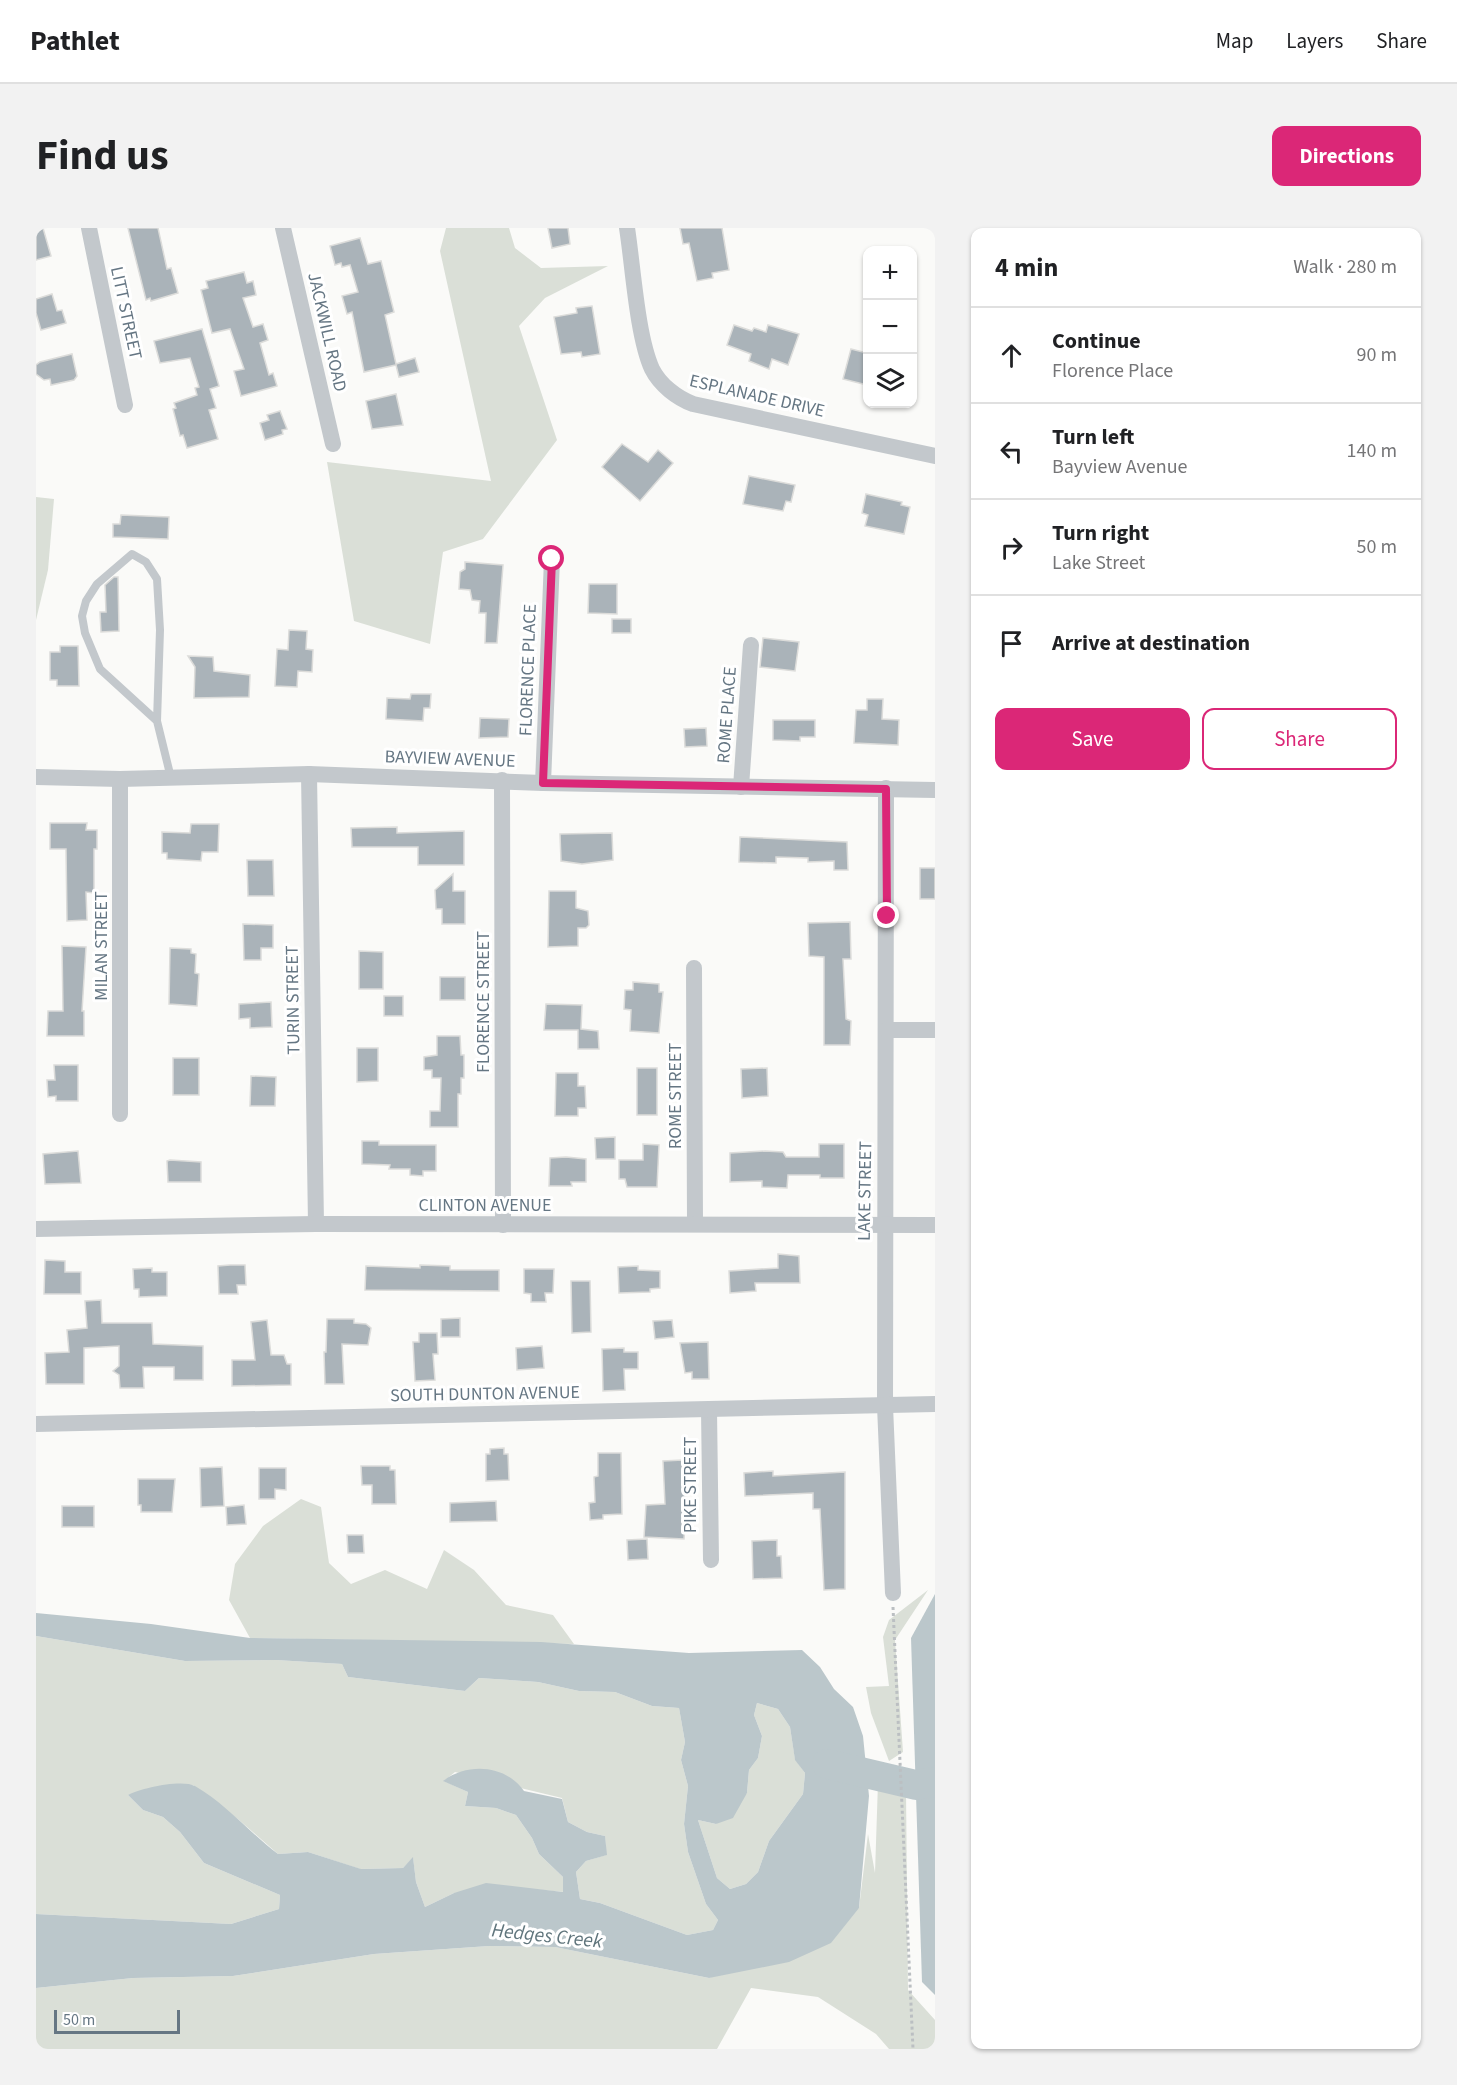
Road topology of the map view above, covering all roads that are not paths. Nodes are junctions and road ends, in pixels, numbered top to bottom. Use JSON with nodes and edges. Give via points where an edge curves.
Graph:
{"nodes":[{"id":1,"x":89,"y":228,"type":"edge"},
{"id":2,"x":283,"y":228,"type":"edge"},
{"id":3,"x":627,"y":228,"type":"edge"},
{"id":4,"x":125,"y":405,"type":"dead end"},
{"id":5,"x":333,"y":444,"type":"dead end"},
{"id":6,"x":935,"y":456,"type":"edge"},
{"id":7,"x":552,"y":559,"type":"dead end"},
{"id":8,"x":751,"y":645,"type":"dead end"},
{"id":9,"x":157,"y":721,"type":"junction"},
{"id":10,"x":309,"y":774,"type":"junction"},
{"id":11,"x":36,"y":777,"type":"edge"},
{"id":12,"x":120,"y":778,"type":"junction"},
{"id":13,"x":171,"y":778,"type":"junction"},
{"id":14,"x":502,"y":780,"type":"junction"},
{"id":15,"x":543,"y":783,"type":"junction"},
{"id":16,"x":741,"y":787,"type":"junction"},
{"id":17,"x":886,"y":789,"type":"junction"},
{"id":18,"x":935,"y":790,"type":"edge"},
{"id":19,"x":694,"y":968,"type":"dead end"},
{"id":20,"x":888,"y":1030,"type":"junction"},
{"id":21,"x":935,"y":1030,"type":"edge"},
{"id":22,"x":120,"y":1114,"type":"dead end"},
{"id":23,"x":695,"y":1223,"type":"junction"},
{"id":24,"x":316,"y":1224,"type":"junction"},
{"id":25,"x":504,"y":1225,"type":"junction"},
{"id":26,"x":884,"y":1225,"type":"junction"},
{"id":27,"x":935,"y":1225,"type":"edge"},
{"id":28,"x":36,"y":1228,"type":"edge"},
{"id":29,"x":935,"y":1404,"type":"edge"},
{"id":30,"x":885,"y":1406,"type":"junction"},
{"id":31,"x":709,"y":1410,"type":"junction"},
{"id":32,"x":36,"y":1424,"type":"edge"},
{"id":33,"x":711,"y":1560,"type":"dead end"},
{"id":34,"x":893,"y":1593,"type":"road end"}],
"edges":[{"from":1,"to":4,"type":"street","name":"LITT STREET"},
{"from":2,"to":5,"type":"street","name":"JACKWILL ROAD"},
{"from":3,"to":6,"type":"street","name":"ESPLANADE DRIVE","via":[[652,370],[678,398],[704,407]]},
{"from":7,"to":15,"type":"street","name":"FLORENCE PLACE"},
{"from":8,"to":16,"type":"street","name":"ROME PLACE"},
{"from":9,"to":9,"type":"lane","via":[[100,669],[82,616],[97,584],[132,554],[146,562],[157,579]]},
{"from":9,"to":13,"type":"lane"},
{"from":10,"to":13,"type":"street","name":"BAYVIEW AVENUE"},
{"from":10,"to":14,"type":"street","name":"BAYVIEW AVENUE"},
{"from":10,"to":24,"type":"street","name":"TURIN STREET"},
{"from":11,"to":12,"type":"street","name":"BAYVIEW AVENUE"},
{"from":12,"to":13,"type":"street","name":"BAYVIEW AVENUE"},
{"from":12,"to":22,"type":"street","name":"MILAN STREET"},
{"from":14,"to":15,"type":"street","name":"BAYVIEW AVENUE"},
{"from":14,"to":25,"type":"street","name":"FLORENCE STREET"},
{"from":15,"to":16,"type":"street","name":"BAYVIEW AVENUE"},
{"from":16,"to":17,"type":"street","name":"BAYVIEW AVENUE"},
{"from":17,"to":18,"type":"street","name":"BAYVIEW AVENUE"},
{"from":17,"to":20,"type":"street","name":"LAKE STREET"},
{"from":19,"to":23,"type":"street","name":"ROME STREET"},
{"from":20,"to":21,"type":"street"},
{"from":20,"to":26,"type":"street","name":"LAKE STREET"},
{"from":23,"to":25,"type":"street","name":"CLINTON AVENUE"},
{"from":23,"to":26,"type":"street","name":"CLINTON AVENUE"},
{"from":24,"to":25,"type":"street","name":"CLINTON AVENUE"},
{"from":24,"to":28,"type":"street","name":"CLINTON AVENUE"},
{"from":26,"to":27,"type":"street","name":"CLINTON AVENUE"},
{"from":26,"to":30,"type":"street","name":"LAKE STREET"},
{"from":29,"to":30,"type":"street","name":"SOUTH DUNTON AVENUE"},
{"from":30,"to":31,"type":"street","name":"SOUTH DUNTON AVENUE"},
{"from":30,"to":34,"type":"street","name":"LAKE STREET"},
{"from":31,"to":32,"type":"street","name":"SOUTH DUNTON AVENUE"},
{"from":31,"to":33,"type":"street","name":"PIKE STREET"}]}
